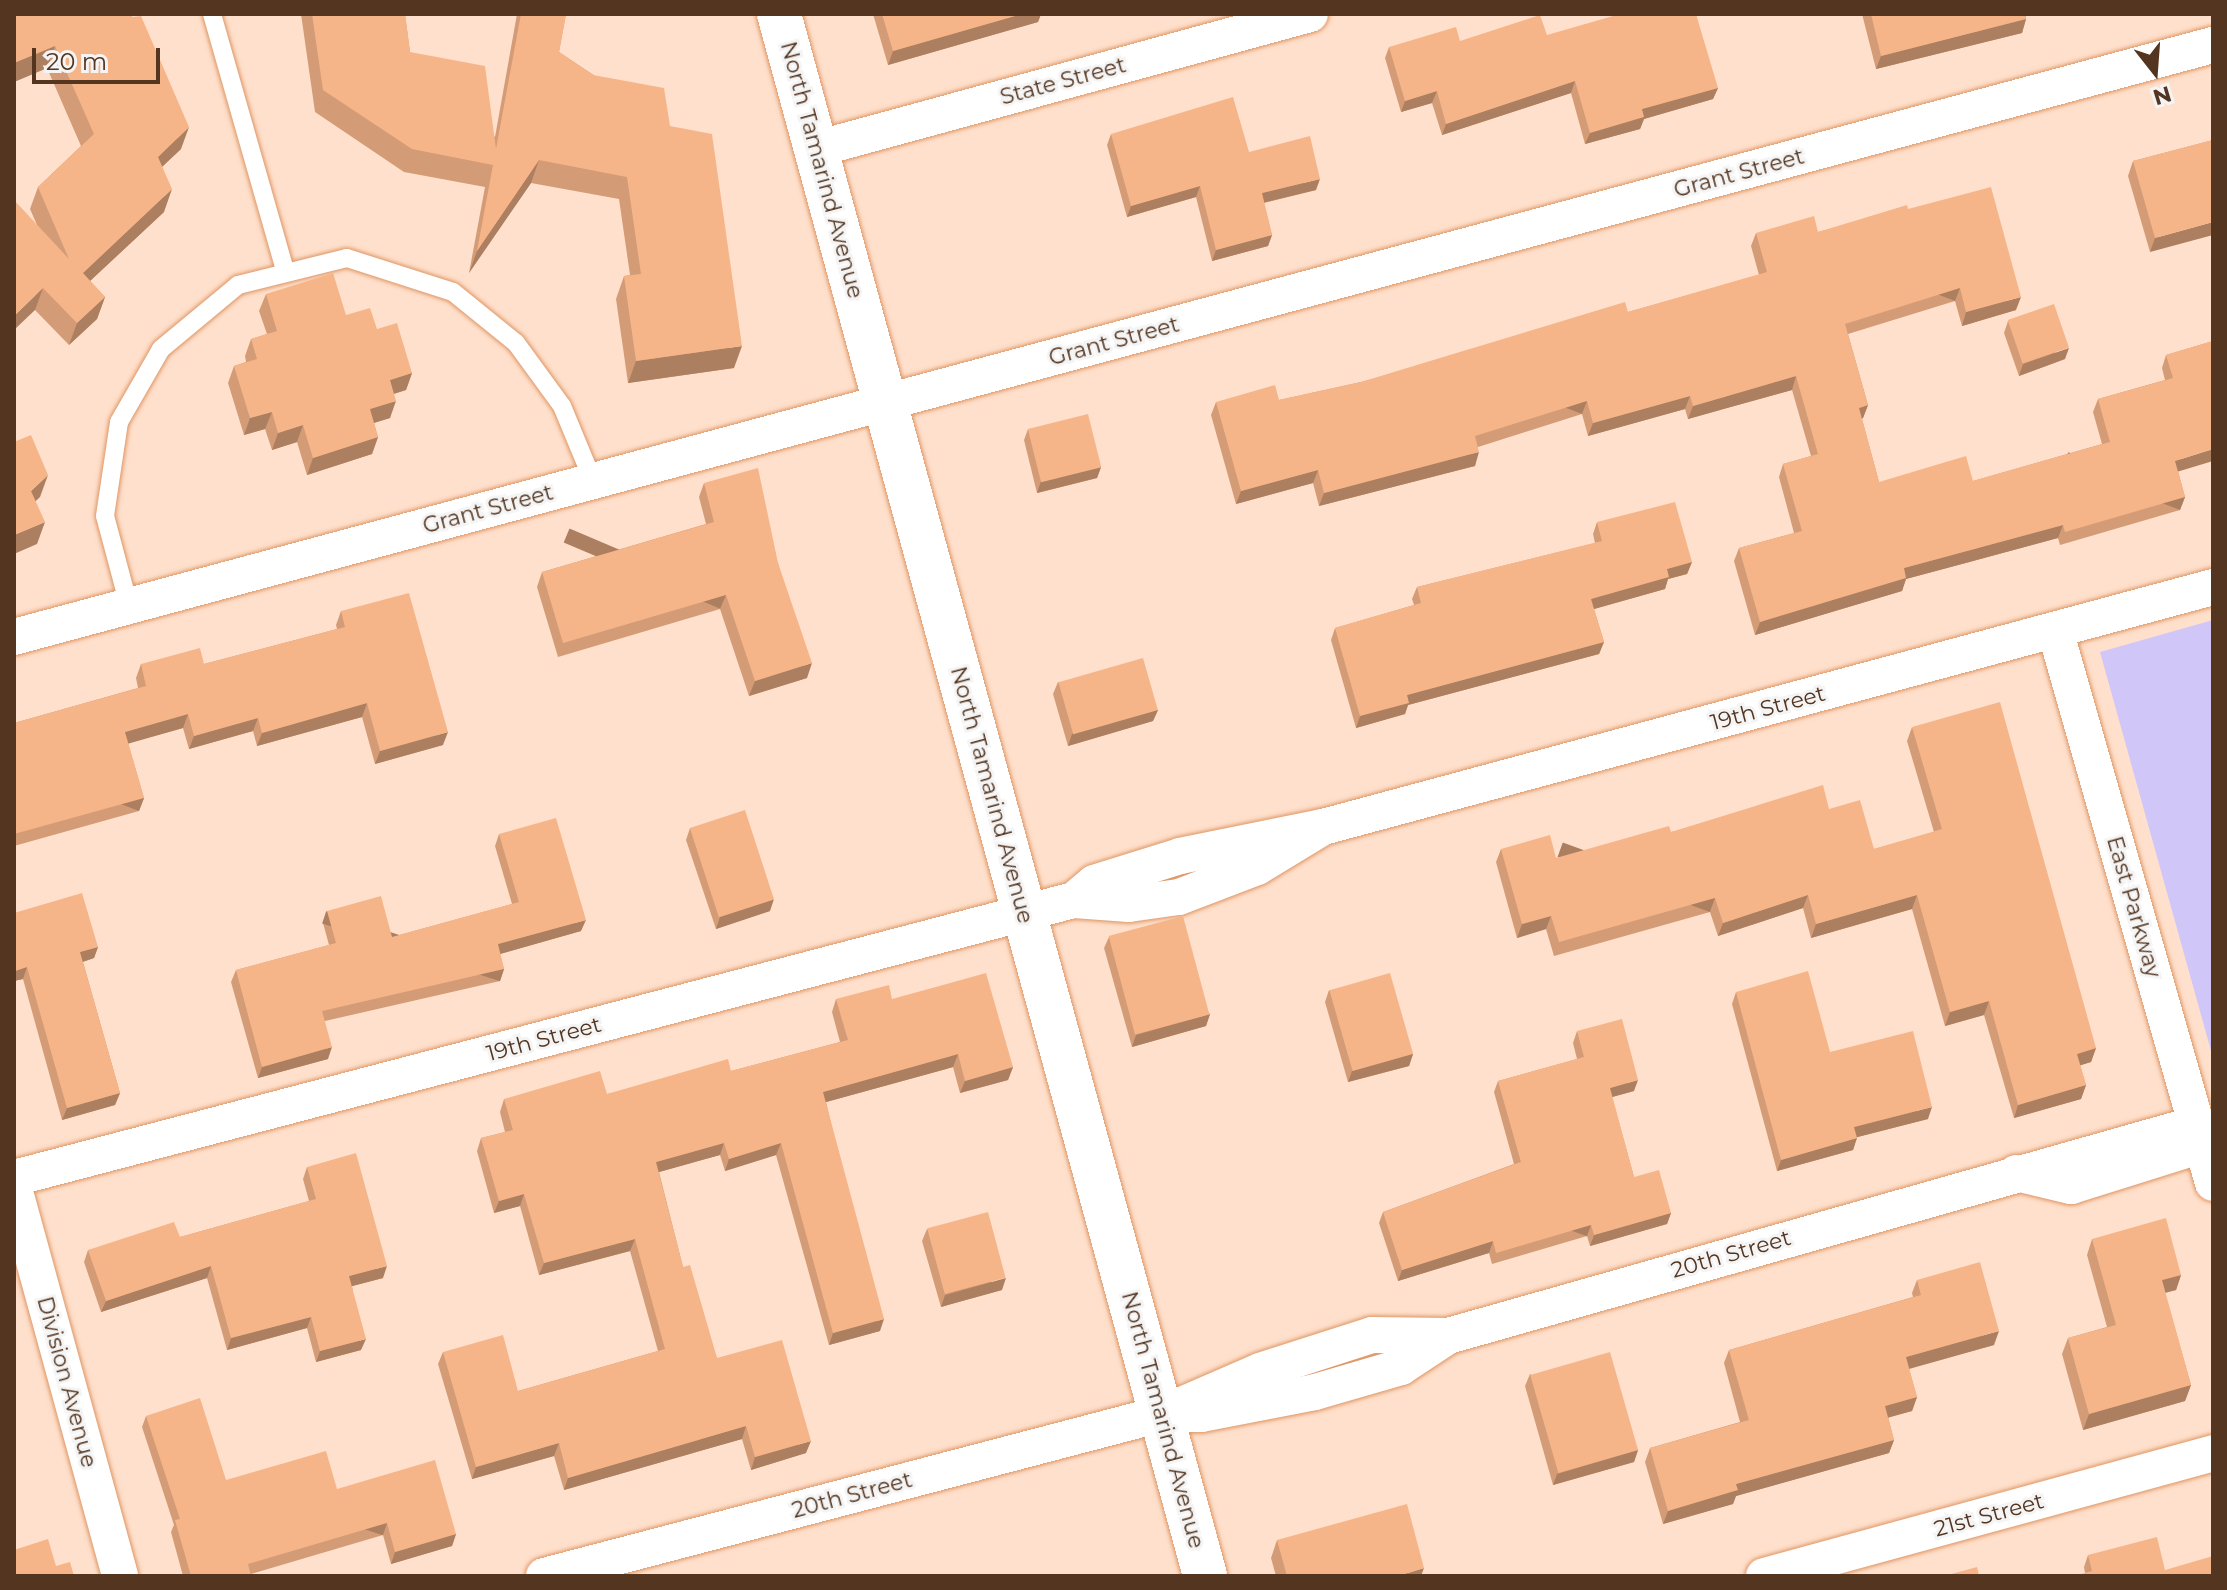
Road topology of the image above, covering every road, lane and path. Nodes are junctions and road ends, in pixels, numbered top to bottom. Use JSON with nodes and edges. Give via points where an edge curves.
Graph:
{"nodes":[{"id":1,"x":212,"y":14,"type":"edge"},
{"id":2,"x":779,"y":14,"type":"edge"},
{"id":3,"x":1310,"y":14,"type":"edge"},
{"id":4,"x":2213,"y":45,"type":"edge"},
{"id":5,"x":816,"y":149,"type":"junction"},
{"id":6,"x":286,"y":273,"type":"junction"},
{"id":7,"x":885,"y":402,"type":"junction"},
{"id":8,"x":593,"y":481,"type":"junction"},
{"id":9,"x":2213,"y":587,"type":"edge"},
{"id":10,"x":129,"y":606,"type":"junction"},
{"id":11,"x":2055,"y":630,"type":"junction"},
{"id":12,"x":14,"y":637,"type":"edge"},
{"id":13,"x":1025,"y":913,"type":"junction"},
{"id":14,"x":2199,"y":1134,"type":"junction"},
{"id":15,"x":14,"y":1178,"type":"edge"},
{"id":16,"x":2213,"y":1183,"type":"edge"},
{"id":17,"x":14,"y":1188,"type":"edge"},
{"id":18,"x":1161,"y":1414,"type":"junction"},
{"id":19,"x":2213,"y":1453,"type":"edge"},
{"id":20,"x":120,"y":1576,"type":"edge"},
{"id":21,"x":544,"y":1576,"type":"edge"},
{"id":22,"x":1205,"y":1576,"type":"edge"},
{"id":23,"x":1764,"y":1576,"type":"edge"}],
"edges":[{"from":1,"to":6,"type":"lane"},
{"from":2,"to":5,"type":"street","name":"North Tamarind Avenue"},
{"from":3,"to":5,"type":"street","name":"State Street"},
{"from":4,"to":7,"type":"street","name":"Grant Street"},
{"from":5,"to":7,"type":"street","name":"North Tamarind Avenue"},
{"from":6,"to":8,"type":"lane","via":[[347,258],[453,292],[516,343],[562,406]]},
{"from":6,"to":10,"type":"lane","via":[[238,285],[161,349],[119,422],[105,516]]},
{"from":7,"to":8,"type":"street","name":"Grant Street"},
{"from":7,"to":13,"type":"street","name":"North Tamarind Avenue"},
{"from":8,"to":10,"type":"street","name":"Grant Street"},
{"from":9,"to":11,"type":"street","name":"19th Street"},
{"from":10,"to":12,"type":"street","name":"Grant Street"},
{"from":11,"to":13,"type":"street","name":"19th Street","via":[[1323,827],[1257,867],[1179,897],[1129,904],[1074,900]]},
{"from":11,"to":14,"type":"street","name":"East Parkway"},
{"from":13,"to":15,"type":"street","name":"19th Street"},
{"from":13,"to":18,"type":"street","name":"North Tamarind Avenue"},
{"from":14,"to":16,"type":"street","name":"East Parkway"},
{"from":14,"to":18,"type":"street","name":"20th Street","via":[[2014,1173],[1448,1336],[1401,1367],[1315,1392],[1201,1414]]},
{"from":17,"to":20,"type":"street","name":"Division Avenue"},
{"from":18,"to":21,"type":"street","name":"20th Street"},
{"from":18,"to":22,"type":"street","name":"North Tamarind Avenue"},
{"from":19,"to":23,"type":"street","name":"21st Street"}]}
